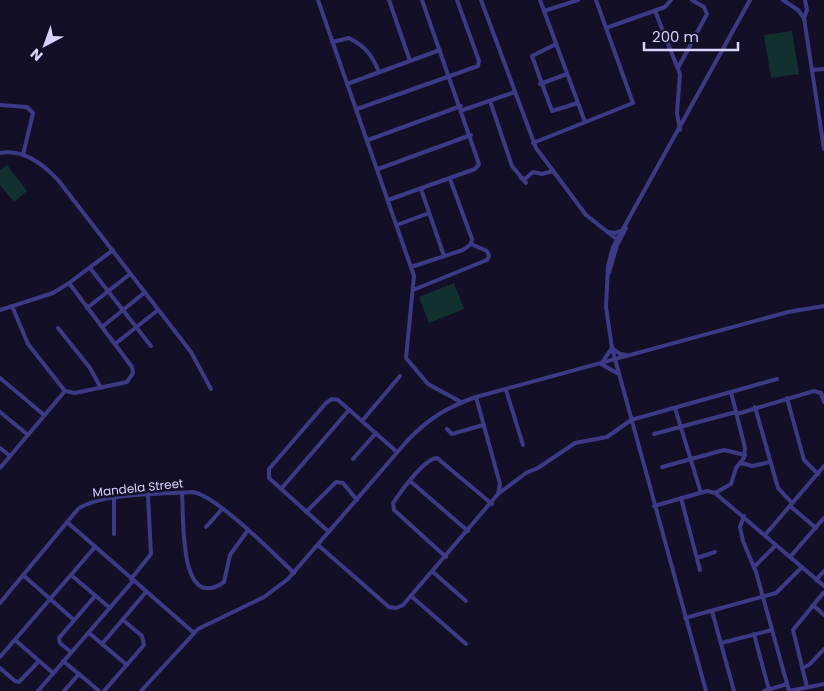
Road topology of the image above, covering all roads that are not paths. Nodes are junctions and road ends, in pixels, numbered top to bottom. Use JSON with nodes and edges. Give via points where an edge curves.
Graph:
{"nodes":[{"id":1,"x":318,"y":0,"type":"edge"},
{"id":2,"x":389,"y":0,"type":"edge"},
{"id":3,"x":422,"y":0,"type":"edge"},
{"id":4,"x":457,"y":0,"type":"edge"},
{"id":5,"x":482,"y":0,"type":"edge"},
{"id":6,"x":540,"y":0,"type":"edge"},
{"id":7,"x":578,"y":0,"type":"edge"},
{"id":8,"x":596,"y":0,"type":"edge"},
{"id":9,"x":671,"y":0,"type":"edge"},
{"id":10,"x":692,"y":0,"type":"edge"},
{"id":11,"x":750,"y":0,"type":"edge"},
{"id":12,"x":783,"y":0,"type":"edge"},
{"id":13,"x":805,"y":0,"type":"edge"},
{"id":14,"x":544,"y":11,"type":"junction"},
{"id":15,"x":655,"y":11,"type":"junction"},
{"id":16,"x":804,"y":18,"type":"junction"},
{"id":17,"x":606,"y":28,"type":"junction"},
{"id":18,"x":332,"y":42,"type":"junction"},
{"id":19,"x":556,"y":44,"type":"junction"},
{"id":20,"x":440,"y":50,"type":"junction"},
{"id":21,"x":410,"y":61,"type":"junction"},
{"id":22,"x":678,"y":68,"type":"junction"},
{"id":23,"x":824,"y":69,"type":"edge"},
{"id":24,"x":812,"y":70,"type":"junction"},
{"id":25,"x":379,"y":72,"type":"junction"},
{"id":26,"x":567,"y":74,"type":"junction"},
{"id":27,"x":451,"y":77,"type":"junction"},
{"id":28,"x":347,"y":84,"type":"junction"},
{"id":29,"x":540,"y":84,"type":"junction"},
{"id":30,"x":515,"y":92,"type":"junction"},
{"id":31,"x":490,"y":100,"type":"junction"},
{"id":32,"x":578,"y":103,"type":"junction"},
{"id":33,"x":0,"y":106,"type":"edge"},
{"id":34,"x":462,"y":108,"type":"junction"},
{"id":35,"x":357,"y":110,"type":"junction"},
{"id":36,"x":585,"y":122,"type":"junction"},
{"id":37,"x":680,"y":130,"type":"junction"},
{"id":38,"x":471,"y":135,"type":"junction"},
{"id":39,"x":368,"y":140,"type":"junction"},
{"id":40,"x":533,"y":143,"type":"junction"},
{"id":41,"x":824,"y":149,"type":"edge"},
{"id":42,"x":0,"y":154,"type":"edge"},
{"id":43,"x":23,"y":154,"type":"junction"},
{"id":44,"x":378,"y":169,"type":"junction"},
{"id":45,"x":553,"y":171,"type":"junction"},
{"id":46,"x":520,"y":178,"type":"junction"},
{"id":47,"x":450,"y":179,"type":"junction"},
{"id":48,"x":526,"y":183,"type":"dead end"},
{"id":49,"x":421,"y":189,"type":"junction"},
{"id":50,"x":388,"y":200,"type":"junction"},
{"id":51,"x":638,"y":204,"type":"junction"},
{"id":52,"x":429,"y":213,"type":"junction"},
{"id":53,"x":397,"y":225,"type":"junction"},
{"id":54,"x":605,"y":231,"type":"junction"},
{"id":55,"x":622,"y":231,"type":"junction"},
{"id":56,"x":618,"y":240,"type":"junction"},
{"id":57,"x":471,"y":244,"type":"junction"},
{"id":58,"x":112,"y":250,"type":"junction"},
{"id":59,"x":444,"y":256,"type":"junction"},
{"id":60,"x":411,"y":267,"type":"junction"},
{"id":61,"x":90,"y":268,"type":"junction"},
{"id":62,"x":130,"y":274,"type":"junction"},
{"id":63,"x":69,"y":283,"type":"junction"},
{"id":64,"x":413,"y":290,"type":"junction"},
{"id":65,"x":110,"y":291,"type":"junction"},
{"id":66,"x":144,"y":292,"type":"junction"},
{"id":67,"x":12,"y":306,"type":"junction"},
{"id":68,"x":824,"y":306,"type":"edge"},
{"id":69,"x":87,"y":308,"type":"junction"},
{"id":70,"x":124,"y":309,"type":"junction"},
{"id":71,"x":0,"y":310,"type":"edge"},
{"id":72,"x":158,"y":310,"type":"junction"},
{"id":73,"x":137,"y":326,"type":"junction"},
{"id":74,"x":102,"y":327,"type":"junction"},
{"id":75,"x":58,"y":328,"type":"dead end"},
{"id":76,"x":115,"y":344,"type":"junction"},
{"id":77,"x":151,"y":346,"type":"dead end"},
{"id":78,"x":612,"y":348,"type":"junction"},
{"id":79,"x":630,"y":356,"type":"junction"},
{"id":80,"x":615,"y":360,"type":"junction"},
{"id":81,"x":601,"y":364,"type":"junction"},
{"id":82,"x":618,"y":372,"type":"junction"},
{"id":83,"x":400,"y":376,"type":"dead end"},
{"id":84,"x":0,"y":378,"type":"edge"},
{"id":85,"x":777,"y":379,"type":"dead end"},
{"id":86,"x":100,"y":388,"type":"junction"},
{"id":87,"x":211,"y":390,"type":"dead end"},
{"id":88,"x":506,"y":390,"type":"junction"},
{"id":89,"x":65,"y":391,"type":"junction"},
{"id":90,"x":731,"y":392,"type":"junction"},
{"id":91,"x":476,"y":397,"type":"junction"},
{"id":92,"x":787,"y":398,"type":"junction"},
{"id":93,"x":461,"y":402,"type":"junction"},
{"id":94,"x":824,"y":402,"type":"edge"},
{"id":95,"x":755,"y":407,"type":"junction"},
{"id":96,"x":675,"y":408,"type":"junction"},
{"id":97,"x":349,"y":410,"type":"junction"},
{"id":98,"x":0,"y":412,"type":"edge"},
{"id":99,"x":737,"y":413,"type":"junction"},
{"id":100,"x":44,"y":416,"type":"junction"},
{"id":101,"x":631,"y":420,"type":"junction"},
{"id":102,"x":362,"y":421,"type":"junction"},
{"id":103,"x":483,"y":425,"type":"junction"},
{"id":104,"x":681,"y":428,"type":"junction"},
{"id":105,"x":447,"y":429,"type":"dead end"},
{"id":106,"x":376,"y":433,"type":"junction"},
{"id":107,"x":654,"y":434,"type":"dead end"},
{"id":108,"x":28,"y":435,"type":"junction"},
{"id":109,"x":523,"y":444,"type":"dead end"},
{"id":110,"x":0,"y":448,"type":"edge"},
{"id":111,"x":397,"y":452,"type":"junction"},
{"id":112,"x":745,"y":455,"type":"junction"},
{"id":113,"x":10,"y":456,"type":"junction"},
{"id":114,"x":353,"y":459,"type":"dead end"},
{"id":115,"x":690,"y":460,"type":"junction"},
{"id":116,"x":741,"y":462,"type":"junction"},
{"id":117,"x":770,"y":462,"type":"junction"},
{"id":118,"x":824,"y":466,"type":"edge"},
{"id":119,"x":662,"y":467,"type":"dead end"},
{"id":120,"x":0,"y":468,"type":"edge"},
{"id":121,"x":818,"y":474,"type":"junction"},
{"id":122,"x":410,"y":481,"type":"junction"},
{"id":123,"x":281,"y":489,"type":"junction"},
{"id":124,"x":182,"y":493,"type":"junction"},
{"id":125,"x":701,"y":493,"type":"junction"},
{"id":126,"x":715,"y":493,"type":"junction"},
{"id":127,"x":498,"y":494,"type":"junction"},
{"id":128,"x":148,"y":496,"type":"junction"},
{"id":129,"x":114,"y":498,"type":"junction"},
{"id":130,"x":681,"y":498,"type":"junction"},
{"id":131,"x":357,"y":500,"type":"junction"},
{"id":132,"x":492,"y":504,"type":"junction"},
{"id":133,"x":791,"y":504,"type":"junction"},
{"id":134,"x":654,"y":506,"type":"junction"},
{"id":135,"x":222,"y":509,"type":"junction"},
{"id":136,"x":306,"y":512,"type":"junction"},
{"id":137,"x":744,"y":516,"type":"junction"},
{"id":138,"x":824,"y":518,"type":"edge"},
{"id":139,"x":67,"y":522,"type":"junction"},
{"id":140,"x":206,"y":527,"type":"dead end"},
{"id":141,"x":816,"y":528,"type":"junction"},
{"id":142,"x":248,"y":530,"type":"junction"},
{"id":143,"x":468,"y":531,"type":"junction"},
{"id":144,"x":330,"y":532,"type":"junction"},
{"id":145,"x":114,"y":534,"type":"dead end"},
{"id":146,"x":765,"y":535,"type":"junction"},
{"id":147,"x":318,"y":545,"type":"junction"},
{"id":148,"x":776,"y":545,"type":"junction"},
{"id":149,"x":95,"y":547,"type":"junction"},
{"id":150,"x":715,"y":552,"type":"dead end"},
{"id":151,"x":446,"y":557,"type":"junction"},
{"id":152,"x":790,"y":557,"type":"junction"},
{"id":153,"x":696,"y":558,"type":"junction"},
{"id":154,"x":754,"y":567,"type":"junction"},
{"id":155,"x":802,"y":567,"type":"junction"},
{"id":156,"x":700,"y":570,"type":"dead end"},
{"id":157,"x":824,"y":571,"type":"edge"},
{"id":158,"x":433,"y":572,"type":"junction"},
{"id":159,"x":294,"y":573,"type":"junction"},
{"id":160,"x":70,"y":575,"type":"junction"},
{"id":161,"x":23,"y":576,"type":"junction"},
{"id":162,"x":132,"y":580,"type":"junction"},
{"id":163,"x":816,"y":580,"type":"junction"},
{"id":164,"x":824,"y":586,"type":"edge"},
{"id":165,"x":146,"y":592,"type":"junction"},
{"id":166,"x":824,"y":592,"type":"edge"},
{"id":167,"x":95,"y":596,"type":"junction"},
{"id":168,"x":411,"y":596,"type":"junction"},
{"id":169,"x":764,"y":597,"type":"junction"},
{"id":170,"x":50,"y":599,"type":"junction"},
{"id":171,"x":466,"y":600,"type":"dead end"},
{"id":172,"x":0,"y":603,"type":"edge"},
{"id":173,"x":813,"y":605,"type":"junction"},
{"id":174,"x":110,"y":608,"type":"junction"},
{"id":175,"x":712,"y":611,"type":"junction"},
{"id":176,"x":824,"y":615,"type":"edge"},
{"id":177,"x":685,"y":618,"type":"junction"},
{"id":178,"x":74,"y":620,"type":"junction"},
{"id":179,"x":123,"y":620,"type":"junction"},
{"id":180,"x":772,"y":630,"type":"junction"},
{"id":181,"x":89,"y":632,"type":"junction"},
{"id":182,"x":194,"y":633,"type":"junction"},
{"id":183,"x":754,"y":634,"type":"junction"},
{"id":184,"x":15,"y":640,"type":"junction"},
{"id":185,"x":721,"y":643,"type":"junction"},
{"id":186,"x":102,"y":644,"type":"junction"},
{"id":187,"x":466,"y":644,"type":"dead end"},
{"id":188,"x":824,"y":649,"type":"edge"},
{"id":189,"x":71,"y":652,"type":"junction"},
{"id":190,"x":0,"y":657,"type":"edge"},
{"id":191,"x":39,"y":661,"type":"junction"},
{"id":192,"x":63,"y":661,"type":"junction"},
{"id":193,"x":127,"y":665,"type":"junction"},
{"id":194,"x":0,"y":668,"type":"edge"},
{"id":195,"x":802,"y":668,"type":"junction"},
{"id":196,"x":53,"y":673,"type":"junction"},
{"id":197,"x":78,"y":674,"type":"junction"},
{"id":198,"x":787,"y":684,"type":"junction"},
{"id":199,"x":824,"y":684,"type":"edge"},
{"id":200,"x":807,"y":688,"type":"junction"},
{"id":201,"x":769,"y":690,"type":"junction"},
{"id":202,"x":38,"y":691,"type":"edge"},
{"id":203,"x":64,"y":691,"type":"edge"},
{"id":204,"x":99,"y":691,"type":"edge"},
{"id":205,"x":104,"y":691,"type":"edge"},
{"id":206,"x":141,"y":691,"type":"edge"},
{"id":207,"x":706,"y":691,"type":"edge"},
{"id":208,"x":734,"y":691,"type":"edge"},
{"id":209,"x":764,"y":691,"type":"edge"},
{"id":210,"x":789,"y":691,"type":"edge"}],
"edges":[{"from":1,"to":18,"type":"street"},
{"from":2,"to":21,"type":"street"},
{"from":3,"to":20,"type":"street"},
{"from":4,"to":27,"type":"street","via":[[480,64],[473,70]]},
{"from":5,"to":30,"type":"street"},
{"from":6,"to":14,"type":"street"},
{"from":7,"to":14,"type":"street"},
{"from":8,"to":17,"type":"street"},
{"from":9,"to":15,"type":"street"},
{"from":10,"to":22,"type":"street","via":[[705,8],[707,14]]},
{"from":11,"to":37,"type":"street"},
{"from":12,"to":16,"type":"street"},
{"from":13,"to":16,"type":"street","via":[[807,10]]},
{"from":14,"to":19,"type":"street"},
{"from":15,"to":17,"type":"street"},
{"from":15,"to":22,"type":"street"},
{"from":16,"to":24,"type":"street"},
{"from":17,"to":36,"type":"street","via":[[633,102]]},
{"from":18,"to":25,"type":"street","via":[[349,38],[367,48]]},
{"from":18,"to":28,"type":"street"},
{"from":19,"to":26,"type":"street"},
{"from":19,"to":29,"type":"street","via":[[532,56]]},
{"from":20,"to":21,"type":"street"},
{"from":20,"to":27,"type":"street"},
{"from":21,"to":25,"type":"street"},
{"from":22,"to":37,"type":"street","via":[[681,80],[677,113]]},
{"from":23,"to":24,"type":"street"},
{"from":24,"to":41,"type":"street"},
{"from":25,"to":28,"type":"street"},
{"from":26,"to":29,"type":"street"},
{"from":26,"to":32,"type":"street"},
{"from":27,"to":34,"type":"street"},
{"from":27,"to":35,"type":"street"},
{"from":28,"to":35,"type":"street"},
{"from":29,"to":32,"type":"street","via":[[552,111]]},
{"from":30,"to":31,"type":"street"},
{"from":30,"to":40,"type":"street"},
{"from":31,"to":34,"type":"street"},
{"from":31,"to":46,"type":"street","via":[[510,161]]},
{"from":32,"to":36,"type":"street"},
{"from":33,"to":43,"type":"street","via":[[27,107],[33,113]]},
{"from":34,"to":38,"type":"street"},
{"from":34,"to":39,"type":"street"},
{"from":35,"to":39,"type":"street"},
{"from":36,"to":40,"type":"street"},
{"from":37,"to":51,"type":"street"},
{"from":38,"to":44,"type":"street"},
{"from":38,"to":47,"type":"street","via":[[479,165]]},
{"from":39,"to":44,"type":"street"},
{"from":40,"to":45,"type":"street"},
{"from":42,"to":43,"type":"street"},
{"from":43,"to":58,"type":"street","via":[[52,173]]},
{"from":44,"to":50,"type":"street"},
{"from":45,"to":46,"type":"street","via":[[533,172],[525,179]]},
{"from":45,"to":54,"type":"street","via":[[586,215]]},
{"from":46,"to":48,"type":"street"},
{"from":47,"to":49,"type":"street"},
{"from":47,"to":57,"type":"street"},
{"from":49,"to":50,"type":"street"},
{"from":49,"to":52,"type":"street"},
{"from":50,"to":53,"type":"street"},
{"from":51,"to":55,"type":"street"},
{"from":51,"to":56,"type":"street"},
{"from":52,"to":53,"type":"street"},
{"from":52,"to":59,"type":"street"},
{"from":53,"to":60,"type":"street"},
{"from":54,"to":55,"type":"street"},
{"from":54,"to":56,"type":"street"},
{"from":55,"to":56,"type":"street"},
{"from":56,"to":78,"type":"street","via":[[608,277],[607,312]]},
{"from":57,"to":59,"type":"street"},
{"from":57,"to":64,"type":"street","via":[[487,251],[487,260]]},
{"from":58,"to":61,"type":"street"},
{"from":58,"to":62,"type":"street"},
{"from":59,"to":60,"type":"street"},
{"from":60,"to":64,"type":"street"},
{"from":61,"to":63,"type":"street"},
{"from":61,"to":65,"type":"street"},
{"from":62,"to":65,"type":"street"},
{"from":62,"to":66,"type":"street"},
{"from":63,"to":67,"type":"street","via":[[53,293]]},
{"from":63,"to":69,"type":"street"},
{"from":64,"to":93,"type":"street","via":[[407,360],[434,390]]},
{"from":65,"to":69,"type":"street"},
{"from":65,"to":70,"type":"street"},
{"from":66,"to":70,"type":"street"},
{"from":66,"to":72,"type":"street"},
{"from":67,"to":71,"type":"street"},
{"from":67,"to":89,"type":"street","via":[[28,344]]},
{"from":68,"to":79,"type":"street","via":[[788,312]]},
{"from":69,"to":74,"type":"street"},
{"from":70,"to":73,"type":"street"},
{"from":70,"to":74,"type":"street"},
{"from":72,"to":73,"type":"street"},
{"from":72,"to":87,"type":"street","via":[[191,352]]},
{"from":73,"to":76,"type":"street"},
{"from":73,"to":77,"type":"street"},
{"from":74,"to":76,"type":"street"},
{"from":75,"to":86,"type":"street","via":[[90,368]]},
{"from":76,"to":86,"type":"street","via":[[133,373],[122,384]]},
{"from":78,"to":79,"type":"street"},
{"from":78,"to":80,"type":"street"},
{"from":78,"to":81,"type":"street"},
{"from":79,"to":80,"type":"street"},
{"from":79,"to":82,"type":"street","via":[[621,362]]},
{"from":80,"to":81,"type":"street"},
{"from":80,"to":82,"type":"street"},
{"from":81,"to":82,"type":"street"},
{"from":81,"to":88,"type":"street"},
{"from":82,"to":101,"type":"street"},
{"from":83,"to":102,"type":"street"},
{"from":84,"to":100,"type":"street"},
{"from":85,"to":90,"type":"street"},
{"from":86,"to":89,"type":"street","via":[[75,393]]},
{"from":88,"to":91,"type":"street"},
{"from":88,"to":109,"type":"street"},
{"from":89,"to":100,"type":"street"},
{"from":90,"to":96,"type":"street"},
{"from":90,"to":99,"type":"street"},
{"from":91,"to":93,"type":"street"},
{"from":91,"to":103,"type":"street"},
{"from":92,"to":94,"type":"street","via":[[817,391]]},
{"from":92,"to":95,"type":"street"},
{"from":92,"to":121,"type":"street","via":[[804,460]]},
{"from":93,"to":111,"type":"street","via":[[433,417]]},
{"from":95,"to":99,"type":"street"},
{"from":95,"to":117,"type":"street"},
{"from":96,"to":101,"type":"street"},
{"from":96,"to":104,"type":"street"},
{"from":97,"to":102,"type":"street"},
{"from":97,"to":123,"type":"street"},
{"from":97,"to":123,"type":"street","via":[[336,399],[326,403],[268,470],[268,477]]},
{"from":98,"to":108,"type":"street"},
{"from":99,"to":104,"type":"street"},
{"from":99,"to":112,"type":"street"},
{"from":100,"to":108,"type":"street"},
{"from":101,"to":127,"type":"street","via":[[607,437],[570,445]]},
{"from":101,"to":134,"type":"street"},
{"from":102,"to":106,"type":"street"},
{"from":103,"to":105,"type":"street","via":[[454,434]]},
{"from":103,"to":127,"type":"street","via":[[500,484]]},
{"from":104,"to":107,"type":"street"},
{"from":104,"to":115,"type":"street"},
{"from":106,"to":111,"type":"street"},
{"from":106,"to":114,"type":"street"},
{"from":108,"to":113,"type":"street"},
{"from":110,"to":113,"type":"street"},
{"from":111,"to":131,"type":"street"},
{"from":112,"to":115,"type":"street","via":[[724,450]]},
{"from":112,"to":116,"type":"street"},
{"from":113,"to":120,"type":"street"},
{"from":115,"to":119,"type":"street"},
{"from":115,"to":125,"type":"street"},
{"from":116,"to":117,"type":"street","via":[[752,466]]},
{"from":116,"to":126,"type":"street","via":[[730,484]]},
{"from":117,"to":133,"type":"street","via":[[778,488]]},
{"from":118,"to":121,"type":"street"},
{"from":121,"to":133,"type":"street"},
{"from":122,"to":132,"type":"street","via":[[428,461],[437,458]]},
{"from":122,"to":143,"type":"street"},
{"from":122,"to":151,"type":"street","via":[[393,502],[394,510]]},
{"from":123,"to":136,"type":"street"},
{"from":124,"to":128,"type":"street","name":"Mandela Street"},
{"from":124,"to":135,"type":"street","name":"Mandela Street","via":[[203,495]]},
{"from":124,"to":142,"type":"street","via":[[188,569],[198,586],[212,587],[225,580],[230,555]]},
{"from":125,"to":126,"type":"street"},
{"from":125,"to":130,"type":"street"},
{"from":126,"to":137,"type":"street"},
{"from":127,"to":132,"type":"street"},
{"from":128,"to":129,"type":"street","name":"Mandela Street"},
{"from":128,"to":162,"type":"street","via":[[151,554]]},
{"from":129,"to":139,"type":"street","name":"Mandela Street","via":[[87,504]]},
{"from":129,"to":145,"type":"street"},
{"from":130,"to":134,"type":"street"},
{"from":130,"to":153,"type":"street"},
{"from":131,"to":136,"type":"street","via":[[343,483],[336,482]]},
{"from":131,"to":144,"type":"street"},
{"from":132,"to":143,"type":"street"},
{"from":133,"to":141,"type":"street"},
{"from":133,"to":146,"type":"street"},
{"from":134,"to":177,"type":"street"},
{"from":135,"to":140,"type":"street"},
{"from":135,"to":142,"type":"street","name":"Mandela Street"},
{"from":136,"to":144,"type":"street"},
{"from":137,"to":146,"type":"street"},
{"from":137,"to":154,"type":"street","via":[[740,532]]},
{"from":138,"to":141,"type":"street"},
{"from":139,"to":149,"type":"street"},
{"from":139,"to":161,"type":"street","name":"Mandela Street"},
{"from":141,"to":152,"type":"street"},
{"from":142,"to":159,"type":"street","name":"Mandela Street"},
{"from":143,"to":151,"type":"street"},
{"from":144,"to":147,"type":"street"},
{"from":146,"to":148,"type":"street"},
{"from":147,"to":159,"type":"street"},
{"from":147,"to":168,"type":"street","via":[[389,607],[399,608]]},
{"from":148,"to":152,"type":"street"},
{"from":148,"to":154,"type":"street"},
{"from":149,"to":160,"type":"street"},
{"from":149,"to":162,"type":"street"},
{"from":150,"to":153,"type":"street"},
{"from":151,"to":158,"type":"street"},
{"from":152,"to":155,"type":"street"},
{"from":153,"to":156,"type":"street"},
{"from":154,"to":169,"type":"street"},
{"from":155,"to":163,"type":"street"},
{"from":155,"to":169,"type":"street","via":[[780,591]]},
{"from":157,"to":163,"type":"street"},
{"from":158,"to":168,"type":"street"},
{"from":158,"to":171,"type":"street"},
{"from":159,"to":182,"type":"street","via":[[264,597],[207,623]]},
{"from":160,"to":167,"type":"street"},
{"from":160,"to":170,"type":"street"},
{"from":161,"to":170,"type":"street"},
{"from":161,"to":172,"type":"street","name":"Mandela Street"},
{"from":162,"to":165,"type":"street"},
{"from":162,"to":174,"type":"street"},
{"from":163,"to":164,"type":"street"},
{"from":165,"to":179,"type":"street"},
{"from":165,"to":182,"type":"street"},
{"from":166,"to":173,"type":"street"},
{"from":167,"to":174,"type":"street"},
{"from":167,"to":178,"type":"street"},
{"from":168,"to":187,"type":"street"},
{"from":169,"to":175,"type":"street"},
{"from":169,"to":180,"type":"street"},
{"from":170,"to":178,"type":"street"},
{"from":170,"to":184,"type":"street"},
{"from":173,"to":176,"type":"street"},
{"from":173,"to":195,"type":"street","via":[[793,630]]},
{"from":174,"to":181,"type":"street"},
{"from":175,"to":177,"type":"street"},
{"from":175,"to":185,"type":"street"},
{"from":177,"to":207,"type":"street"},
{"from":178,"to":189,"type":"street","via":[[59,640]]},
{"from":179,"to":186,"type":"street"},
{"from":179,"to":193,"type":"street","via":[[144,641],[142,649]]},
{"from":180,"to":183,"type":"street"},
{"from":180,"to":198,"type":"street"},
{"from":181,"to":186,"type":"street"},
{"from":181,"to":189,"type":"street"},
{"from":182,"to":206,"type":"street"},
{"from":183,"to":185,"type":"street"},
{"from":183,"to":201,"type":"street"},
{"from":184,"to":190,"type":"street"},
{"from":184,"to":191,"type":"street"},
{"from":185,"to":208,"type":"street"},
{"from":186,"to":193,"type":"street"},
{"from":188,"to":195,"type":"street"},
{"from":189,"to":192,"type":"street"},
{"from":191,"to":194,"type":"street","via":[[19,682]]},
{"from":191,"to":196,"type":"street"},
{"from":192,"to":196,"type":"street"},
{"from":192,"to":197,"type":"street"},
{"from":193,"to":205,"type":"street"},
{"from":195,"to":200,"type":"street"},
{"from":196,"to":202,"type":"street"},
{"from":197,"to":203,"type":"street"},
{"from":197,"to":204,"type":"street"},
{"from":198,"to":201,"type":"street"},
{"from":198,"to":210,"type":"street"},
{"from":199,"to":200,"type":"street"},
{"from":200,"to":210,"type":"street"},
{"from":201,"to":209,"type":"street"}]}
